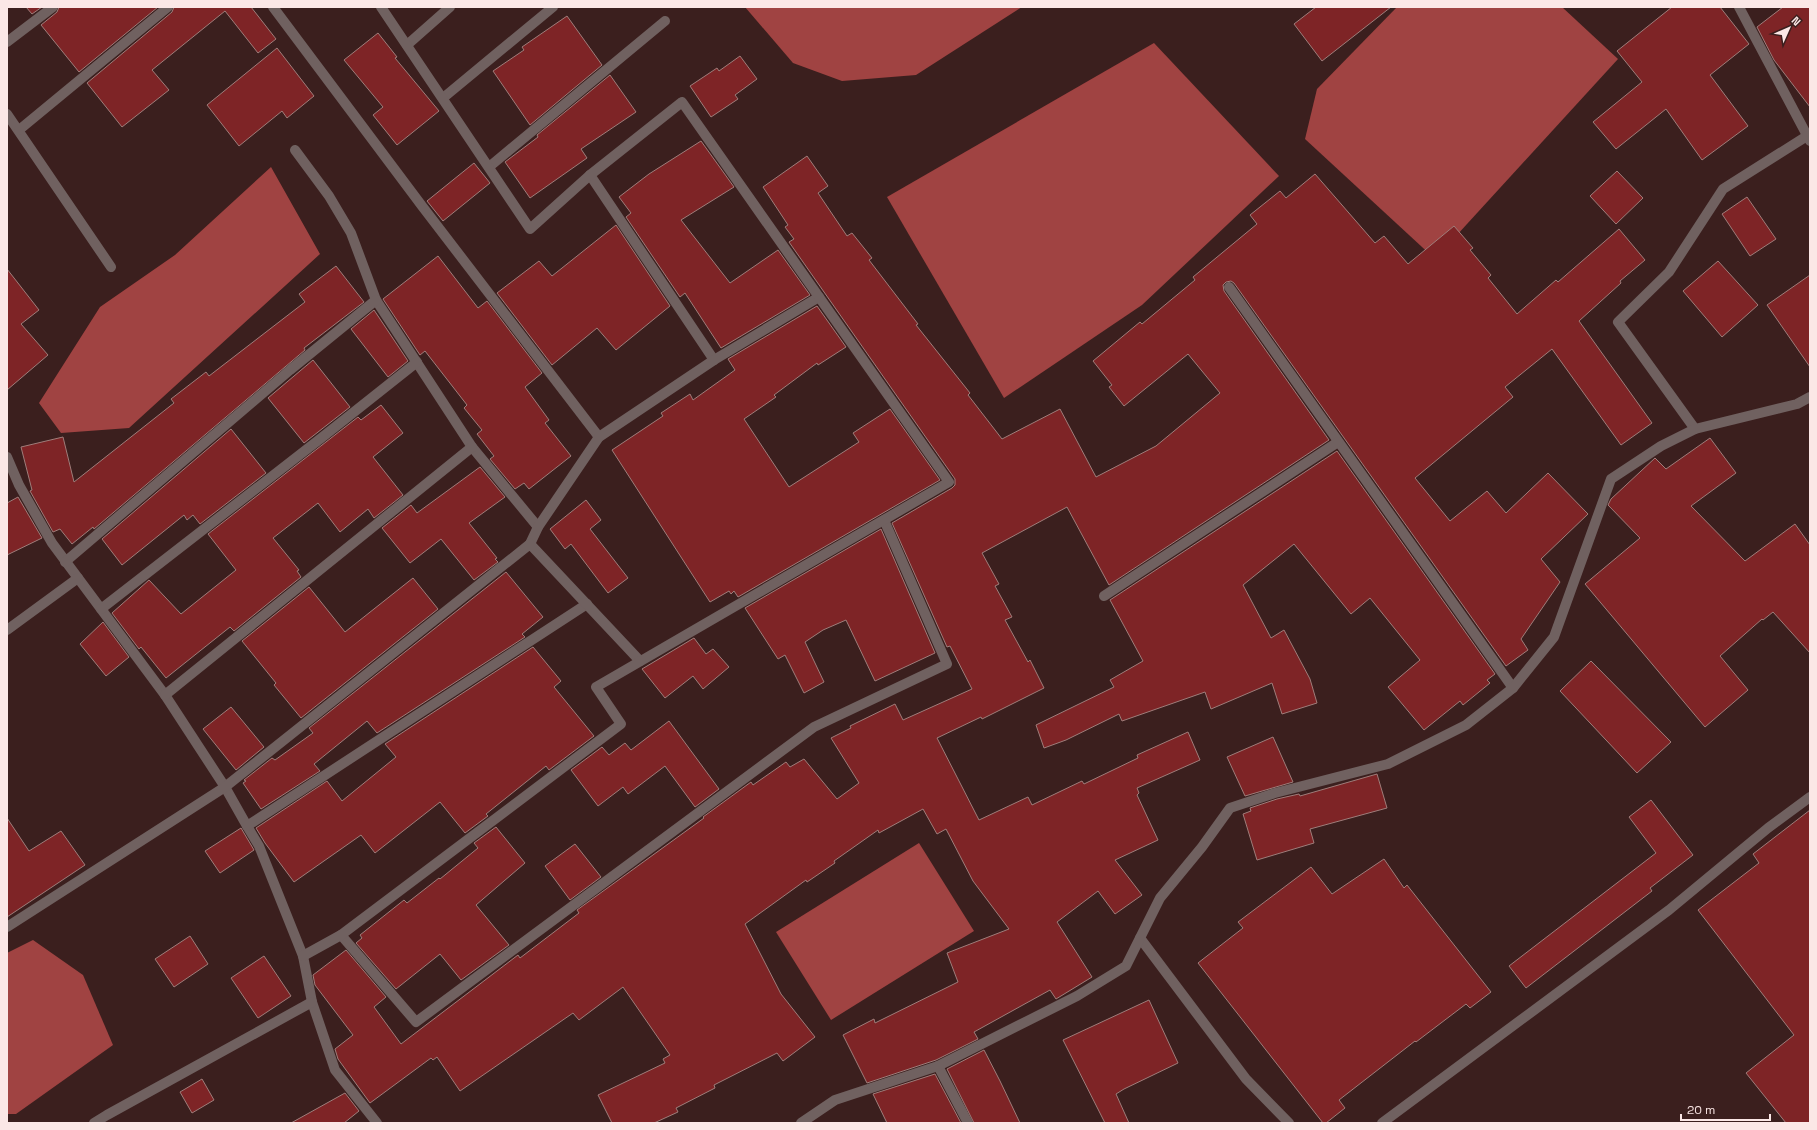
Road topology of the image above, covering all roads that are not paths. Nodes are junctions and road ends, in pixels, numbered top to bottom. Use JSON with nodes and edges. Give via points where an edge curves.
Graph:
{"nodes":[{"id":1,"x":53,"y":7,"type":"edge"},
{"id":2,"x":168,"y":7,"type":"edge"},
{"id":3,"x":273,"y":7,"type":"edge"},
{"id":4,"x":381,"y":7,"type":"edge"},
{"id":5,"x":450,"y":7,"type":"edge"},
{"id":6,"x":553,"y":7,"type":"edge"},
{"id":7,"x":1739,"y":7,"type":"edge"},
{"id":8,"x":666,"y":21,"type":"dead end"},
{"id":9,"x":7,"y":42,"type":"edge"},
{"id":10,"x":407,"y":45,"type":"junction"},
{"id":11,"x":443,"y":98,"type":"junction"},
{"id":12,"x":7,"y":114,"type":"edge"},
{"id":13,"x":19,"y":130,"type":"junction"},
{"id":14,"x":1808,"y":139,"type":"edge"},
{"id":15,"x":295,"y":150,"type":"dead end"},
{"id":16,"x":488,"y":167,"type":"junction"},
{"id":17,"x":590,"y":175,"type":"junction"},
{"id":18,"x":111,"y":266,"type":"dead end"},
{"id":19,"x":1229,"y":287,"type":"dead end"},
{"id":20,"x":819,"y":297,"type":"junction"},
{"id":21,"x":376,"y":300,"type":"junction"},
{"id":22,"x":714,"y":360,"type":"junction"},
{"id":23,"x":417,"y":362,"type":"junction"},
{"id":24,"x":1810,"y":398,"type":"edge"},
{"id":25,"x":1695,"y":429,"type":"junction"},
{"id":26,"x":599,"y":437,"type":"junction"},
{"id":27,"x":1338,"y":442,"type":"junction"},
{"id":28,"x":472,"y":447,"type":"junction"},
{"id":29,"x":7,"y":457,"type":"edge"},
{"id":30,"x":884,"y":520,"type":"junction"},
{"id":31,"x":538,"y":527,"type":"junction"},
{"id":32,"x":530,"y":544,"type":"junction"},
{"id":33,"x":65,"y":562,"type":"junction"},
{"id":34,"x":78,"y":578,"type":"junction"},
{"id":35,"x":1104,"y":596,"type":"dead end"},
{"id":36,"x":587,"y":604,"type":"junction"},
{"id":37,"x":101,"y":608,"type":"junction"},
{"id":38,"x":7,"y":630,"type":"edge"},
{"id":39,"x":640,"y":662,"type":"junction"},
{"id":40,"x":1513,"y":688,"type":"junction"},
{"id":41,"x":165,"y":695,"type":"junction"},
{"id":42,"x":225,"y":786,"type":"junction"},
{"id":43,"x":1810,"y":797,"type":"edge"},
{"id":44,"x":248,"y":826,"type":"junction"},
{"id":45,"x":7,"y":927,"type":"edge"},
{"id":46,"x":341,"y":935,"type":"junction"},
{"id":47,"x":1140,"y":938,"type":"junction"},
{"id":48,"x":302,"y":956,"type":"junction"},
{"id":49,"x":312,"y":1002,"type":"junction"},
{"id":50,"x":938,"y":1066,"type":"junction"},
{"id":51,"x":372,"y":1122,"type":"edge"},
{"id":52,"x":94,"y":1123,"type":"edge"},
{"id":53,"x":801,"y":1123,"type":"edge"},
{"id":54,"x":968,"y":1123,"type":"edge"},
{"id":55,"x":1288,"y":1123,"type":"edge"},
{"id":56,"x":1382,"y":1123,"type":"edge"}],
"edges":[{"from":1,"to":9,"type":"street"},
{"from":2,"to":13,"type":"street"},
{"from":3,"to":26,"type":"street"},
{"from":4,"to":10,"type":"street"},
{"from":5,"to":10,"type":"street"},
{"from":6,"to":11,"type":"street"},
{"from":7,"to":14,"type":"street"},
{"from":8,"to":16,"type":"street"},
{"from":10,"to":11,"type":"street"},
{"from":11,"to":16,"type":"street"},
{"from":12,"to":13,"type":"street"},
{"from":13,"to":18,"type":"street"},
{"from":14,"to":25,"type":"street","via":[[1723,189],[1669,272],[1618,322]]},
{"from":15,"to":21,"type":"street","via":[[329,196],[351,233]]},
{"from":16,"to":17,"type":"street","via":[[530,229]]},
{"from":17,"to":20,"type":"street","via":[[682,102]]},
{"from":17,"to":22,"type":"street"},
{"from":19,"to":27,"type":"street"},
{"from":20,"to":22,"type":"street"},
{"from":20,"to":30,"type":"street","via":[[949,482]]},
{"from":21,"to":23,"type":"street"},
{"from":21,"to":33,"type":"street"},
{"from":22,"to":26,"type":"street"},
{"from":23,"to":28,"type":"street"},
{"from":23,"to":37,"type":"street"},
{"from":24,"to":25,"type":"street","via":[[1797,404]]},
{"from":25,"to":40,"type":"street","via":[[1661,446],[1612,479],[1554,637]]},
{"from":26,"to":31,"type":"street"},
{"from":27,"to":35,"type":"street"},
{"from":27,"to":40,"type":"street"},
{"from":28,"to":31,"type":"street"},
{"from":28,"to":41,"type":"street"},
{"from":29,"to":33,"type":"street","via":[[19,486]]},
{"from":30,"to":39,"type":"street"},
{"from":30,"to":46,"type":"street","via":[[947,664],[814,727],[416,1022]]},
{"from":31,"to":32,"type":"street"},
{"from":32,"to":36,"type":"street"},
{"from":32,"to":42,"type":"street"},
{"from":33,"to":34,"type":"street"},
{"from":34,"to":37,"type":"street"},
{"from":34,"to":38,"type":"street"},
{"from":36,"to":39,"type":"street"},
{"from":36,"to":44,"type":"street"},
{"from":37,"to":41,"type":"street"},
{"from":39,"to":46,"type":"street","via":[[596,687],[621,724]]},
{"from":40,"to":47,"type":"street","via":[[1466,725],[1388,764],[1275,793],[1230,808],[1160,898]]},
{"from":41,"to":42,"type":"street"},
{"from":42,"to":44,"type":"street"},
{"from":42,"to":45,"type":"street"},
{"from":43,"to":56,"type":"street","via":[[1768,828],[1669,910]]},
{"from":44,"to":48,"type":"street"},
{"from":46,"to":48,"type":"street"},
{"from":47,"to":50,"type":"street","via":[[1126,966],[1077,996]]},
{"from":47,"to":55,"type":"street","via":[[1246,1079]]},
{"from":48,"to":49,"type":"street"},
{"from":49,"to":51,"type":"street","via":[[335,1070]]},
{"from":49,"to":52,"type":"street"},
{"from":50,"to":53,"type":"street","via":[[835,1100]]},
{"from":50,"to":54,"type":"street"}]}
